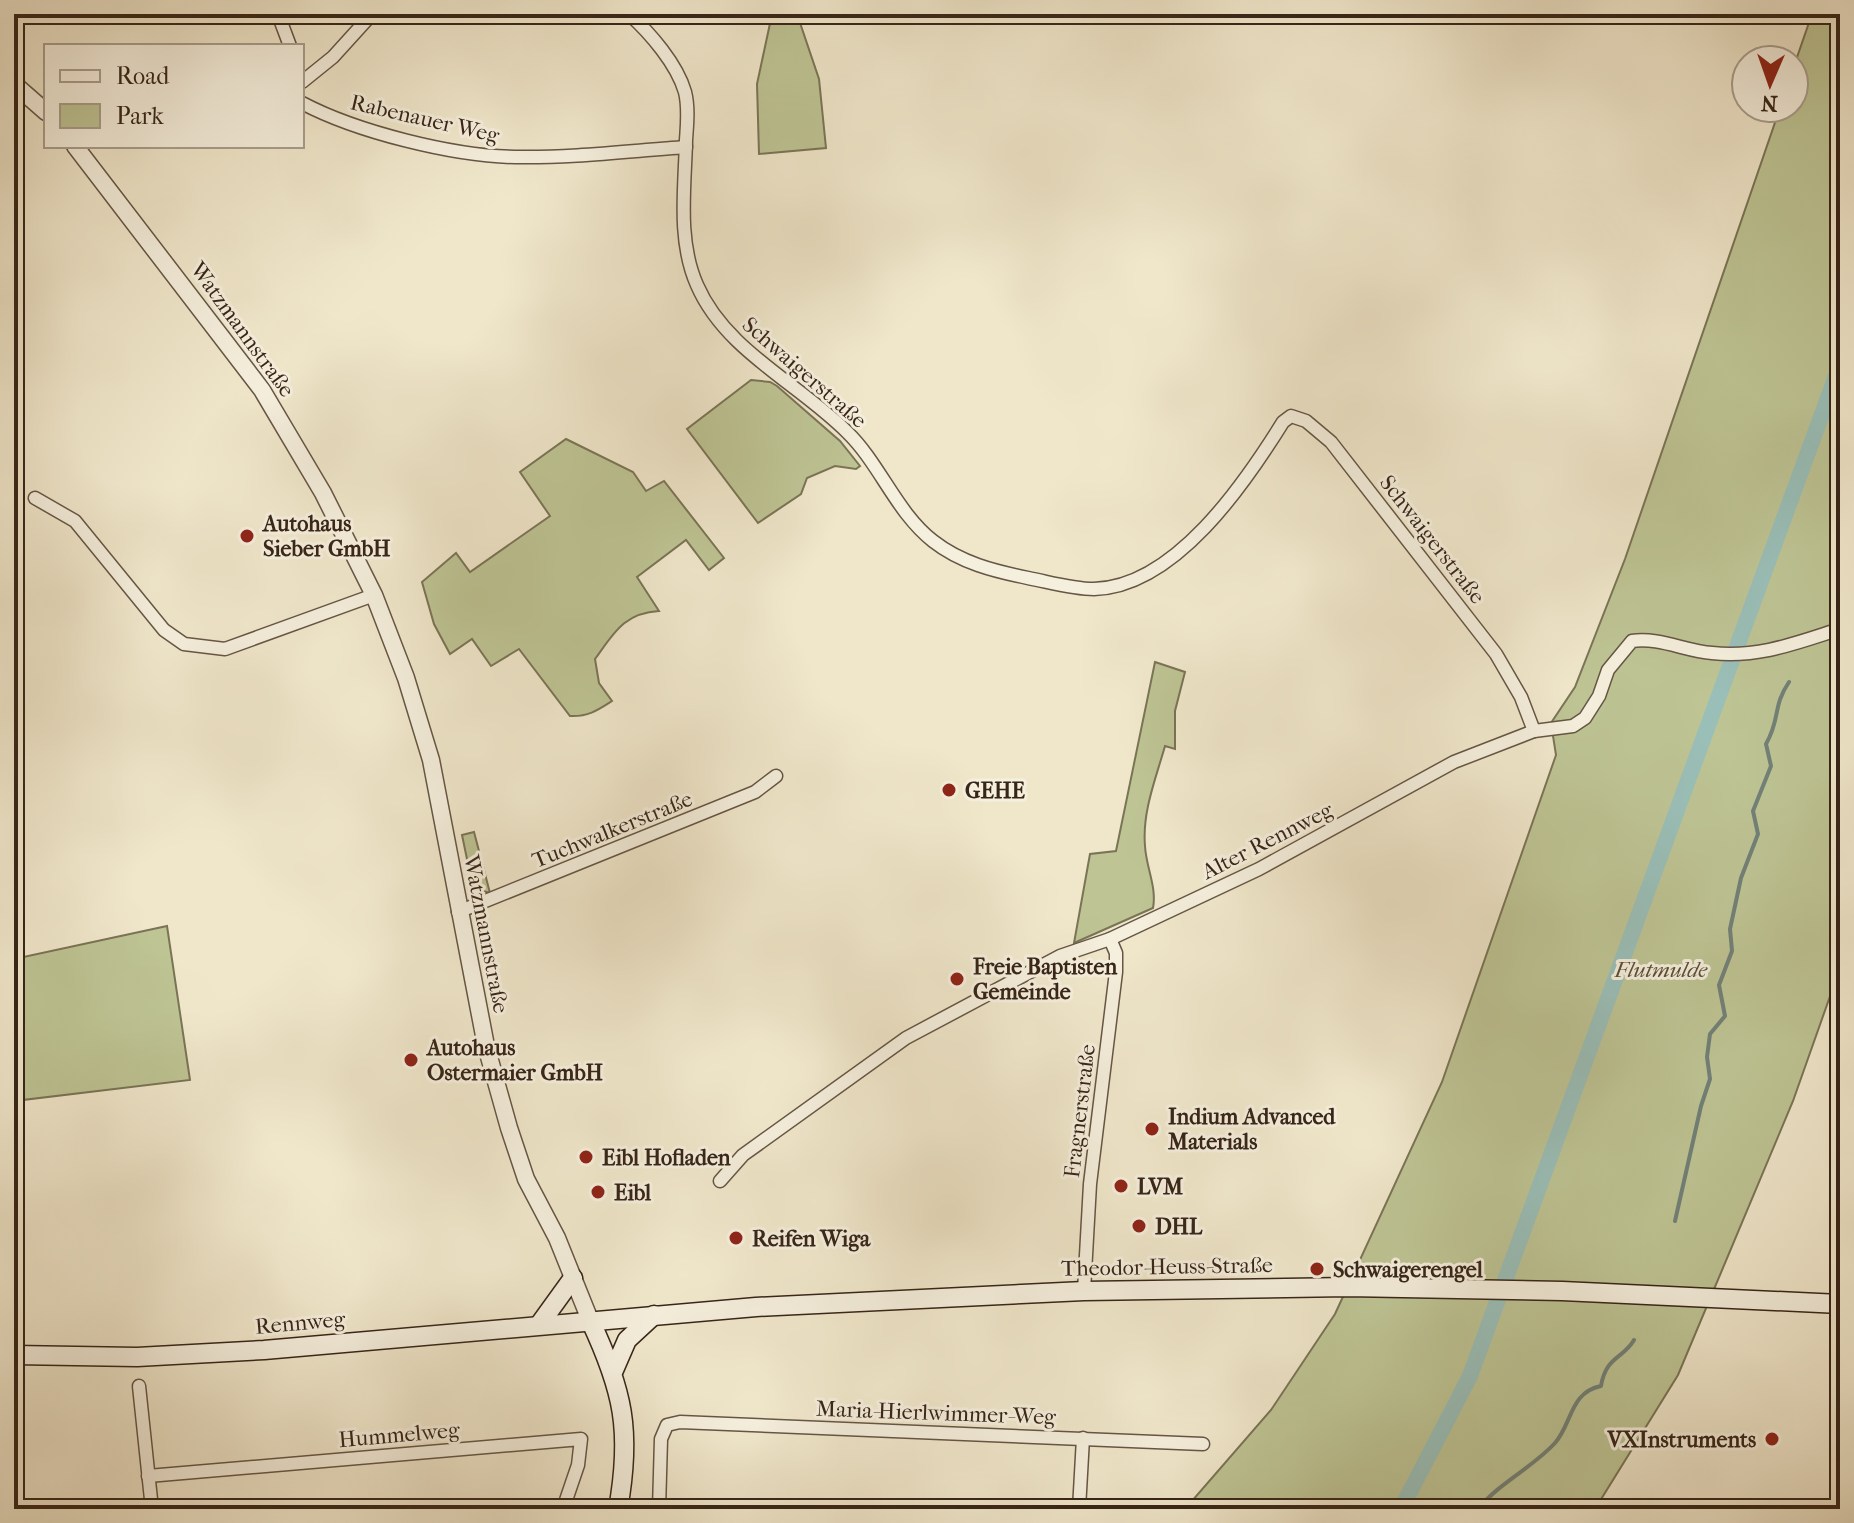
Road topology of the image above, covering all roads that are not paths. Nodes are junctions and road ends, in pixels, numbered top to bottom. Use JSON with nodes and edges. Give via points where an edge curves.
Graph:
{"nodes":[{"id":1,"x":278,"y":14,"type":"edge"},
{"id":2,"x":372,"y":14,"type":"edge"},
{"id":3,"x":629,"y":14,"type":"edge"},
{"id":4,"x":289,"y":44,"type":"edge"},
{"id":5,"x":304,"y":78,"type":"edge"},
{"id":6,"x":14,"y":84,"type":"edge"},
{"id":7,"x":304,"y":104,"type":"edge"},
{"id":8,"x":44,"y":110,"type":"edge"},
{"id":9,"x":686,"y":147,"type":"junction"},
{"id":10,"x":77,"y":148,"type":"edge"},
{"id":11,"x":35,"y":498,"type":"dead end"},
{"id":12,"x":374,"y":595,"type":"junction"},
{"id":13,"x":1840,"y":629,"type":"edge"},
{"id":14,"x":1534,"y":731,"type":"junction"},
{"id":15,"x":776,"y":776,"type":"dead end"},
{"id":16,"x":458,"y":912,"type":"junction"},
{"id":17,"x":1110,"y":939,"type":"junction"},
{"id":18,"x":720,"y":1181,"type":"dead end"},
{"id":19,"x":573,"y":1278,"type":"junction"},
{"id":20,"x":1084,"y":1291,"type":"junction"},
{"id":21,"x":1840,"y":1304,"type":"edge"},
{"id":22,"x":654,"y":1315,"type":"junction"},
{"id":23,"x":590,"y":1320,"type":"junction"},
{"id":24,"x":539,"y":1325,"type":"junction"},
{"id":25,"x":14,"y":1355,"type":"edge"},
{"id":26,"x":614,"y":1370,"type":"junction"},
{"id":27,"x":139,"y":1386,"type":"dead end"},
{"id":28,"x":1083,"y":1438,"type":"junction"},
{"id":29,"x":1203,"y":1444,"type":"dead end"},
{"id":30,"x":148,"y":1476,"type":"junction"},
{"id":31,"x":152,"y":1509,"type":"edge"},
{"id":32,"x":563,"y":1509,"type":"edge"},
{"id":33,"x":618,"y":1509,"type":"edge"},
{"id":34,"x":659,"y":1509,"type":"edge"},
{"id":35,"x":1079,"y":1509,"type":"edge"}],
"edges":[{"from":1,"to":4,"type":"street"},
{"from":2,"to":5,"type":"street"},
{"from":3,"to":9,"type":"street","name":"Schwaigerstraße","via":[[658,46],[684,89]]},
{"from":6,"to":8,"type":"street"},
{"from":7,"to":9,"type":"street","name":"Rabenauer Weg","via":[[353,125],[467,153],[538,157]]},
{"from":9,"to":14,"type":"street","name":"Schwaigerstraße","via":[[685,235],[696,284],[710,308],[735,339],[850,434],[932,540],[989,569],[1078,588],[1118,585],[1151,569],[1208,526],[1227,507],[1283,422],[1298,418],[1331,442],[1496,654]]},
{"from":10,"to":12,"type":"street","name":"Watzmannstraße","via":[[262,390],[323,493]]},
{"from":11,"to":12,"type":"street","via":[[75,521],[164,630],[184,644],[225,649]]},
{"from":12,"to":16,"type":"street","name":"Watzmannstraße","via":[[431,760]]},
{"from":13,"to":14,"type":"street","name":"Alter Rennweg","via":[[1767,653],[1742,655],[1632,641],[1608,670],[1585,718],[1573,726]]},
{"from":14,"to":17,"type":"street","name":"Alter Rennweg","via":[[1454,762],[1259,869]]},
{"from":15,"to":16,"type":"street","name":"Tuchwalkerstraße","via":[[755,792]]},
{"from":16,"to":19,"type":"street","name":"Watzmannstraße","via":[[509,1128],[526,1179]]},
{"from":17,"to":18,"type":"street","name":"Alter Rennweg","via":[[1060,956],[906,1038],[752,1149]]},
{"from":17,"to":20,"type":"street","name":"Fragnerstraße","via":[[1116,972],[1090,1184]]},
{"from":19,"to":23,"type":"street","name":"Watzmannstraße"},
{"from":19,"to":24,"type":"main road"},
{"from":20,"to":21,"type":"main road","name":"Theodor-Heuss-Straße","via":[[1348,1287]]},
{"from":20,"to":22,"type":"main road","name":"Theodor-Heuss-Straße"},
{"from":22,"to":23,"type":"main road","name":"Theodor-Heuss-Straße"},
{"from":22,"to":26,"type":"main road","via":[[630,1335]]},
{"from":23,"to":24,"type":"main road","name":"Rennweg"},
{"from":23,"to":26,"type":"main road"},
{"from":24,"to":25,"type":"main road","name":"Rennweg","via":[[169,1356]]},
{"from":26,"to":33,"type":"main road","via":[[624,1420]]},
{"from":27,"to":30,"type":"street"},
{"from":28,"to":29,"type":"street","name":"Maria-Hierlwimmer-Weg"},
{"from":28,"to":34,"type":"street","name":"Maria-Hierlwimmer-Weg","via":[[680,1422],[667,1425],[661,1439]]},
{"from":28,"to":35,"type":"street"},
{"from":30,"to":31,"type":"street"},
{"from":30,"to":32,"type":"street","name":"Hummelweg","via":[[581,1439]]}]}
